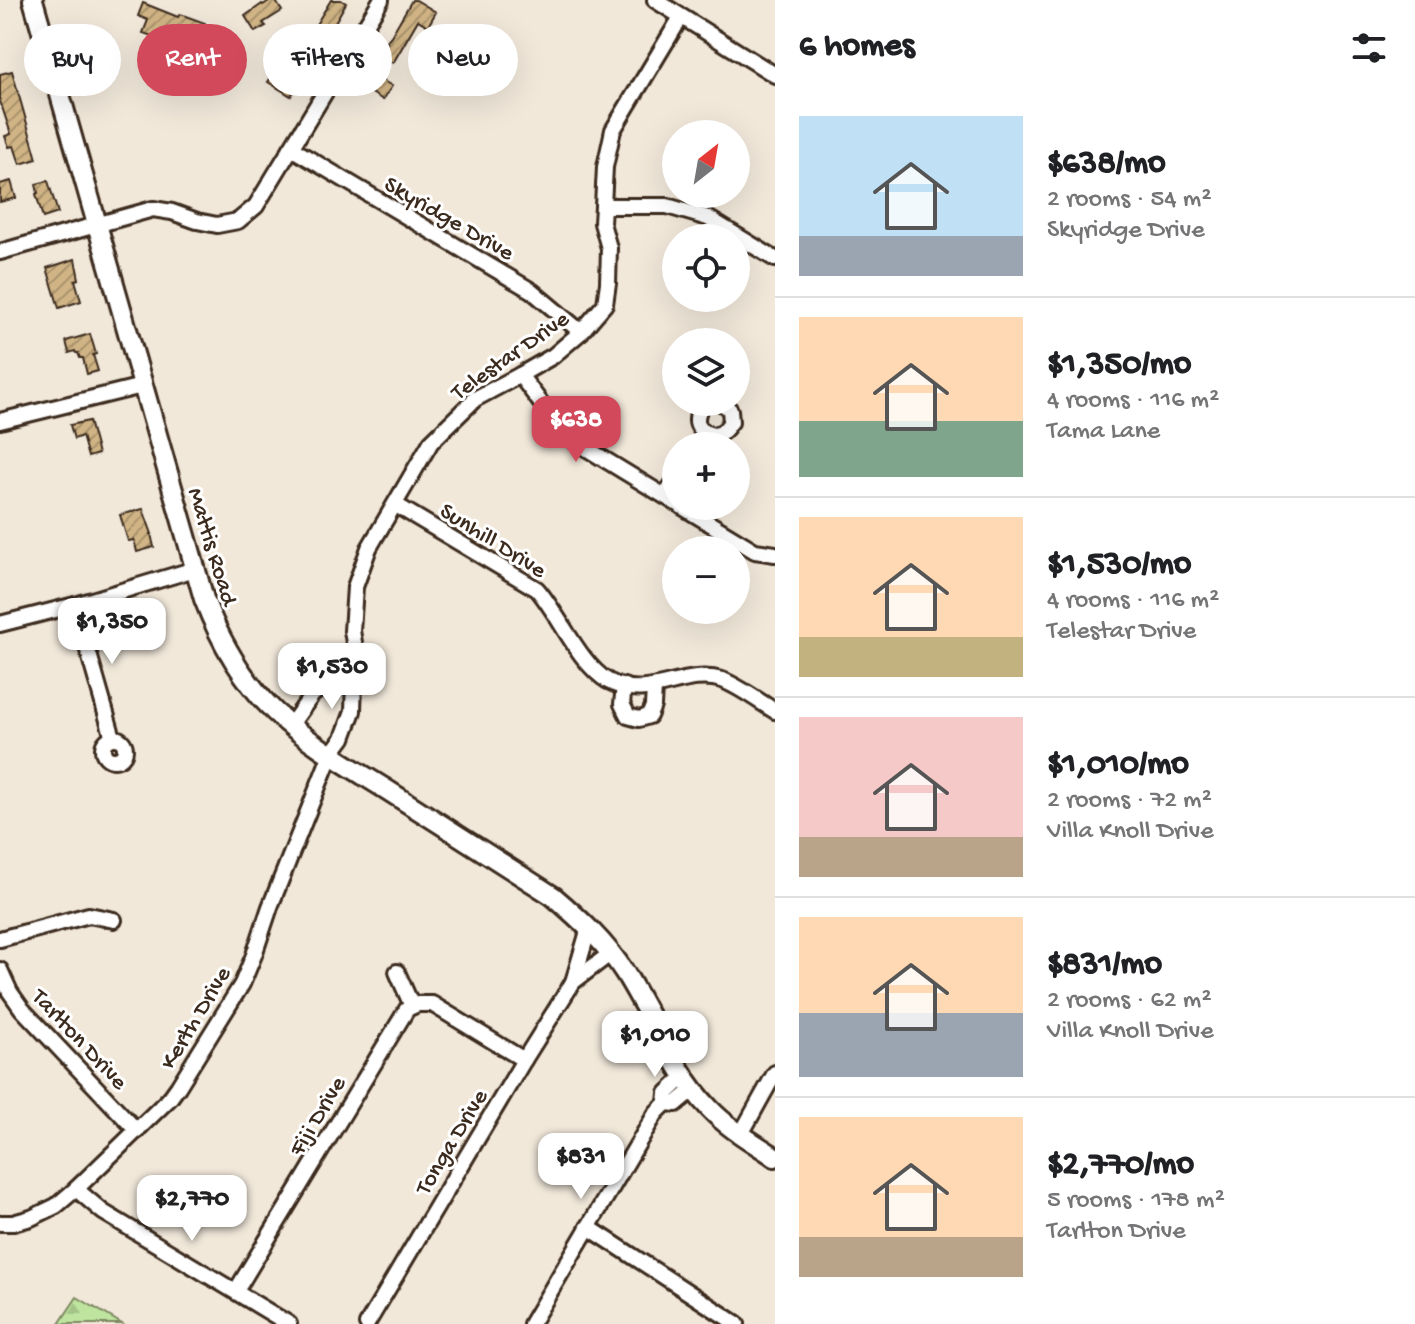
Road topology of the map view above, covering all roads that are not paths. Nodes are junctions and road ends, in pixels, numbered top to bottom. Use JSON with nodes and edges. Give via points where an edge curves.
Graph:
{"nodes":[{"id":1,"x":33,"y":0,"type":"edge"},
{"id":2,"x":381,"y":0,"type":"edge"},
{"id":3,"x":655,"y":0,"type":"edge"},
{"id":4,"x":681,"y":17,"type":"junction"},
{"id":5,"x":775,"y":75,"type":"edge"},
{"id":6,"x":291,"y":148,"type":"junction"},
{"id":7,"x":603,"y":206,"type":"junction"},
{"id":8,"x":97,"y":226,"type":"junction"},
{"id":9,"x":0,"y":252,"type":"edge"},
{"id":10,"x":775,"y":259,"type":"edge"},
{"id":11,"x":581,"y":332,"type":"junction"},
{"id":12,"x":520,"y":375,"type":"junction"},
{"id":13,"x":142,"y":386,"type":"junction"},
{"id":14,"x":0,"y":421,"type":"edge"},
{"id":15,"x":662,"y":495,"type":"edge"},
{"id":16,"x":396,"y":505,"type":"junction"},
{"id":17,"x":704,"y":520,"type":"edge"},
{"id":18,"x":775,"y":554,"type":"edge"},
{"id":19,"x":195,"y":569,"type":"junction"},
{"id":20,"x":75,"y":605,"type":"junction"},
{"id":21,"x":0,"y":624,"type":"edge"},
{"id":22,"x":355,"y":676,"type":"junction"},
{"id":23,"x":624,"y":686,"type":"junction"},
{"id":24,"x":654,"y":688,"type":"junction"},
{"id":25,"x":775,"y":711,"type":"edge"},
{"id":26,"x":290,"y":726,"type":"junction"},
{"id":27,"x":113,"y":738,"type":"dead end"},
{"id":28,"x":331,"y":754,"type":"junction"},
{"id":29,"x":114,"y":920,"type":"dead end"},
{"id":30,"x":589,"y":928,"type":"junction"},
{"id":31,"x":0,"y":939,"type":"edge"},
{"id":32,"x":611,"y":953,"type":"junction"},
{"id":33,"x":0,"y":970,"type":"edge"},
{"id":34,"x":397,"y":972,"type":"dead end"},
{"id":35,"x":573,"y":982,"type":"junction"},
{"id":36,"x":412,"y":1006,"type":"junction"},
{"id":37,"x":524,"y":1060,"type":"junction"},
{"id":38,"x":775,"y":1073,"type":"edge"},
{"id":39,"x":690,"y":1083,"type":"junction"},
{"id":40,"x":137,"y":1131,"type":"junction"},
{"id":41,"x":741,"y":1134,"type":"junction"},
{"id":42,"x":775,"y":1157,"type":"edge"},
{"id":43,"x":76,"y":1189,"type":"junction"},
{"id":44,"x":0,"y":1223,"type":"edge"},
{"id":45,"x":588,"y":1227,"type":"junction"},
{"id":46,"x":236,"y":1291,"type":"junction"},
{"id":47,"x":289,"y":1324,"type":"edge"},
{"id":48,"x":367,"y":1324,"type":"edge"},
{"id":49,"x":531,"y":1324,"type":"edge"},
{"id":50,"x":737,"y":1324,"type":"edge"}],
"edges":[{"from":1,"to":8,"type":"main road","name":"Mattis Road"},
{"from":2,"to":6,"type":"street"},
{"from":3,"to":4,"type":"street"},
{"from":4,"to":5,"type":"street"},
{"from":4,"to":7,"type":"street","name":"Telestar Drive","via":[[613,130]]},
{"from":6,"to":8,"type":"street","via":[[256,206],[238,221],[217,225],[153,209]]},
{"from":6,"to":11,"type":"street","name":"Skyridge Drive","via":[[532,291]]},
{"from":7,"to":10,"type":"street","via":[[667,206],[708,218]]},
{"from":7,"to":11,"type":"street","name":"Telestar Drive","via":[[609,248],[605,304]]},
{"from":8,"to":9,"type":"street"},
{"from":8,"to":13,"type":"main road","name":"Mattis Road"},
{"from":11,"to":12,"type":"street","name":"Telestar Drive"},
{"from":12,"to":15,"type":"street","via":[[576,442]]},
{"from":12,"to":16,"type":"street","name":"Telestar Drive","via":[[475,399],[431,442]]},
{"from":13,"to":14,"type":"street"},
{"from":13,"to":19,"type":"main road","name":"Mattis Road"},
{"from":16,"to":22,"type":"street","name":"Telestar Drive","via":[[369,548],[355,587]]},
{"from":16,"to":23,"type":"street","name":"Sunhill Drive","via":[[537,589],[588,664],[608,681]]},
{"from":17,"to":18,"type":"street","via":[[755,551]]},
{"from":19,"to":20,"type":"street"},
{"from":19,"to":26,"type":"main road","name":"Mattis Road","via":[[227,650]]},
{"from":20,"to":21,"type":"street"},
{"from":20,"to":27,"type":"street"},
{"from":22,"to":26,"type":"street","via":[[336,676],[312,695]]},
{"from":22,"to":28,"type":"street","name":"Telestar Drive","via":[[353,711]]},
{"from":23,"to":24,"type":"street","name":"Sunhill Drive"},
{"from":23,"to":24,"type":"street","via":[[622,704],[628,716],[639,719],[649,716]]},
{"from":24,"to":25,"type":"street","name":"Sunhill Drive","via":[[693,677],[723,680]]},
{"from":26,"to":28,"type":"main road","name":"Mattis Road"},
{"from":28,"to":30,"type":"main road","name":"Mattis Road","via":[[553,896]]},
{"from":28,"to":40,"type":"street","name":"Kerth Drive","via":[[236,996],[178,1087]]},
{"from":29,"to":31,"type":"street","via":[[89,915]]},
{"from":30,"to":32,"type":"main road","name":"Mattis Road"},
{"from":30,"to":35,"type":"street","name":"Tonga Drive"},
{"from":32,"to":35,"type":"street","name":"Tonga Drive"},
{"from":32,"to":39,"type":"main road","name":"Mattis Road"},
{"from":33,"to":40,"type":"street","name":"Tarlton Drive","via":[[22,1009]]},
{"from":34,"to":36,"type":"street"},
{"from":35,"to":37,"type":"street","name":"Tonga Drive"},
{"from":36,"to":37,"type":"street","via":[[432,1004]]},
{"from":36,"to":46,"type":"street","name":"Fiji Drive","via":[[401,1016]]},
{"from":37,"to":48,"type":"street","name":"Tonga Drive"},
{"from":38,"to":41,"type":"street"},
{"from":39,"to":41,"type":"main road","name":"Mattis Road","via":[[708,1108]]},
{"from":39,"to":45,"type":"street","via":[[676,1104],[666,1103],[656,1113]]},
{"from":40,"to":43,"type":"street","name":"Kerth Drive"},
{"from":41,"to":42,"type":"main road","name":"Mattis Road"},
{"from":43,"to":44,"type":"street","name":"Kerth Drive","via":[[45,1213]]},
{"from":43,"to":46,"type":"street","via":[[103,1212]]},
{"from":45,"to":49,"type":"street"},
{"from":45,"to":50,"type":"street"},
{"from":46,"to":47,"type":"street"}]}
